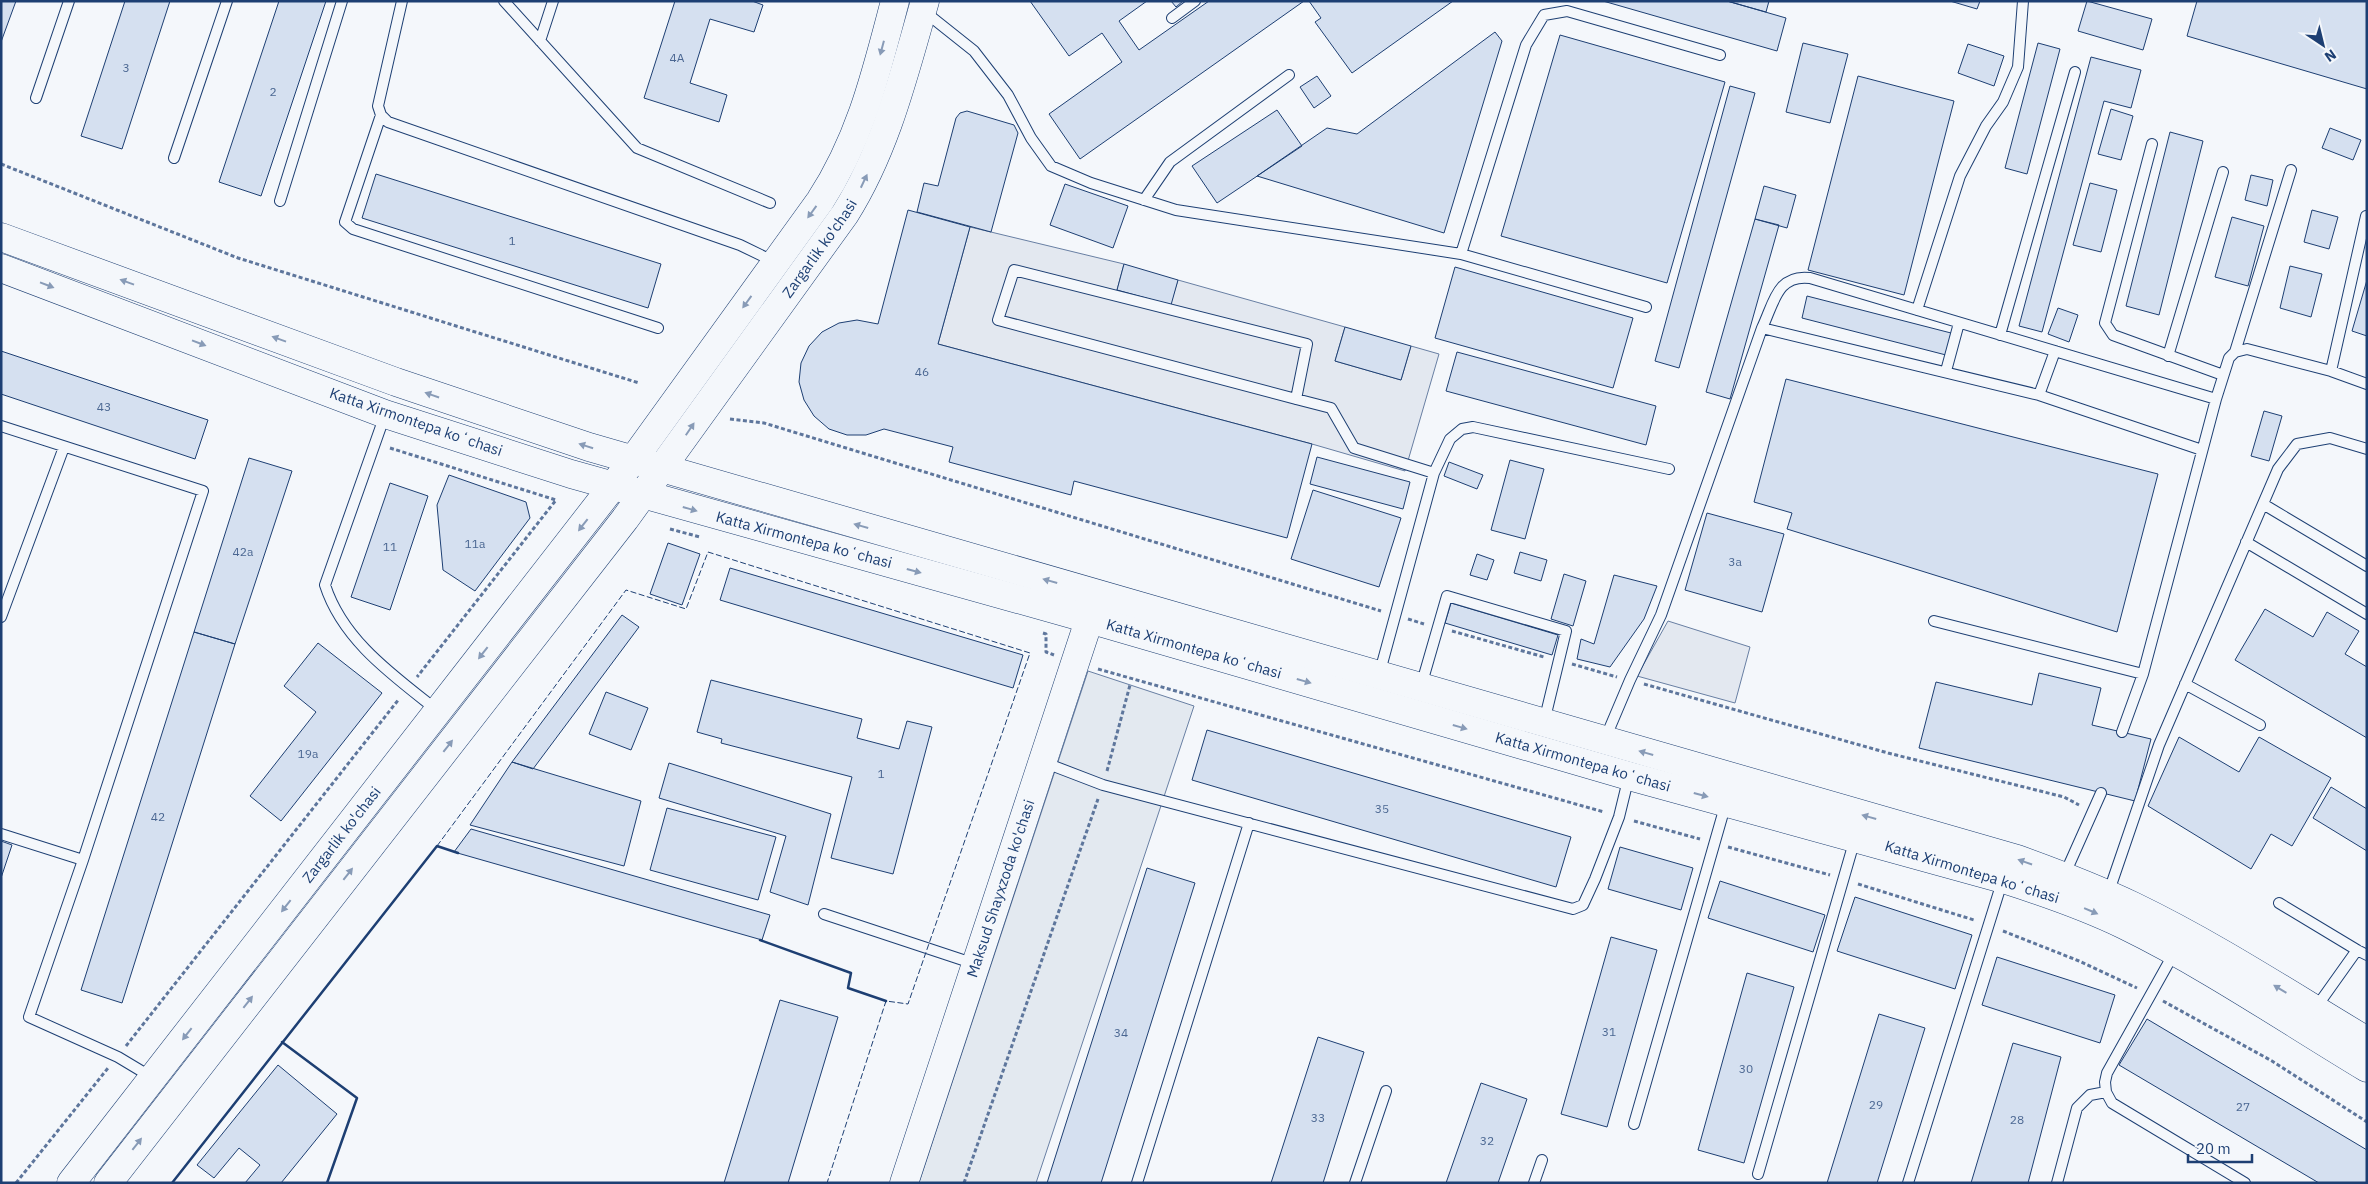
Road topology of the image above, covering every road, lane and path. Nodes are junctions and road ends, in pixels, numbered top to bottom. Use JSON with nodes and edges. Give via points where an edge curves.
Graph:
{"nodes":[{"id":1,"x":69,"y":1,"type":"edge"},
{"id":2,"x":227,"y":1,"type":"edge"},
{"id":3,"x":342,"y":1,"type":"edge"},
{"id":4,"x":402,"y":1,"type":"edge"},
{"id":5,"x":504,"y":1,"type":"edge"},
{"id":6,"x":553,"y":1,"type":"edge"},
{"id":7,"x":895,"y":1,"type":"edge"},
{"id":8,"x":1195,"y":1,"type":"edge"},
{"id":9,"x":2023,"y":1,"type":"edge"},
{"id":10,"x":923,"y":6,"type":"edge"},
{"id":11,"x":1172,"y":18,"type":"dead end"},
{"id":12,"x":540,"y":41,"type":"junction"},
{"id":13,"x":1720,"y":55,"type":"dead end"},
{"id":14,"x":2075,"y":72,"type":"dead end"},
{"id":15,"x":1289,"y":74,"type":"dead end"},
{"id":16,"x":36,"y":98,"type":"dead end"},
{"id":17,"x":381,"y":115,"type":"junction"},
{"id":18,"x":2152,"y":144,"type":"dead end"},
{"id":19,"x":174,"y":158,"type":"dead end"},
{"id":20,"x":1,"y":164,"type":"edge"},
{"id":21,"x":2292,"y":170,"type":"dead end"},
{"id":22,"x":2223,"y":172,"type":"dead end"},
{"id":23,"x":1144,"y":200,"type":"junction"},
{"id":24,"x":280,"y":202,"type":"dead end"},
{"id":25,"x":770,"y":203,"type":"dead end"},
{"id":26,"x":2366,"y":216,"type":"edge"},
{"id":27,"x":1,"y":237,"type":"edge"},
{"id":28,"x":1461,"y":254,"type":"junction"},
{"id":29,"x":775,"y":262,"type":"junction"},
{"id":30,"x":1,"y":268,"type":"edge"},
{"id":31,"x":1646,"y":307,"type":"dead end"},
{"id":32,"x":1917,"y":310,"type":"junction"},
{"id":33,"x":1959,"y":322,"type":"junction"},
{"id":34,"x":658,"y":328,"type":"dead end"},
{"id":35,"x":1762,"y":328,"type":"junction"},
{"id":36,"x":2000,"y":335,"type":"junction"},
{"id":37,"x":2055,"y":351,"type":"junction"},
{"id":38,"x":2235,"y":352,"type":"junction"},
{"id":39,"x":2168,"y":356,"type":"junction"},
{"id":40,"x":1946,"y":371,"type":"junction"},
{"id":41,"x":2331,"y":371,"type":"junction"},
{"id":42,"x":2223,"y":375,"type":"junction"},
{"id":43,"x":639,"y":383,"type":"dead end"},
{"id":44,"x":2367,"y":384,"type":"edge"},
{"id":45,"x":2039,"y":395,"type":"junction"},
{"id":46,"x":1296,"y":399,"type":"junction"},
{"id":47,"x":2216,"y":399,"type":"junction"},
{"id":48,"x":385,"y":414,"type":"junction"},
{"id":49,"x":730,"y":419,"type":"dead end"},
{"id":50,"x":764,"y":423,"type":"dead end"},
{"id":51,"x":1,"y":426,"type":"edge"},
{"id":52,"x":374,"y":442,"type":"junction"},
{"id":53,"x":64,"y":447,"type":"junction"},
{"id":54,"x":2367,"y":449,"type":"edge"},
{"id":55,"x":2202,"y":450,"type":"junction"},
{"id":56,"x":1669,"y":469,"type":"dead end"},
{"id":57,"x":1434,"y":473,"type":"junction"},
{"id":58,"x":644,"y":475,"type":"junction"},
{"id":59,"x":612,"y":486,"type":"junction"},
{"id":60,"x":2263,"y":504,"type":"junction"},
{"id":61,"x":663,"y":527,"type":"dead end"},
{"id":62,"x":705,"y":538,"type":"dead end"},
{"id":63,"x":2246,"y":542,"type":"junction"},
{"id":64,"x":2367,"y":566,"type":"edge"},
{"id":65,"x":1093,"y":607,"type":"junction"},
{"id":66,"x":2367,"y":614,"type":"edge"},
{"id":67,"x":1,"y":617,"type":"edge"},
{"id":68,"x":1934,"y":622,"type":"dead end"},
{"id":69,"x":1034,"y":631,"type":"dead end"},
{"id":70,"x":1075,"y":662,"type":"junction"},
{"id":71,"x":2143,"y":674,"type":"junction"},
{"id":72,"x":1379,"y":676,"type":"junction"},
{"id":73,"x":2185,"y":684,"type":"junction"},
{"id":74,"x":1130,"y":685,"type":"dead end"},
{"id":75,"x":408,"y":688,"type":"junction"},
{"id":76,"x":1420,"y":688,"type":"junction"},
{"id":77,"x":438,"y":711,"type":"junction"},
{"id":78,"x":1544,"y":724,"type":"junction"},
{"id":79,"x":2260,"y":725,"type":"dead end"},
{"id":80,"x":2122,"y":732,"type":"dead end"},
{"id":81,"x":1599,"y":753,"type":"junction"},
{"id":82,"x":1042,"y":762,"type":"junction"},
{"id":83,"x":1629,"y":776,"type":"junction"},
{"id":84,"x":1103,"y":784,"type":"junction"},
{"id":85,"x":2101,"y":792,"type":"dead end"},
{"id":86,"x":1726,"y":802,"type":"junction"},
{"id":87,"x":1619,"y":817,"type":"junction"},
{"id":88,"x":1250,"y":824,"type":"junction"},
{"id":89,"x":1,"y":834,"type":"edge"},
{"id":90,"x":1855,"y":838,"type":"junction"},
{"id":91,"x":1715,"y":843,"type":"junction"},
{"id":92,"x":83,"y":860,"type":"junction"},
{"id":93,"x":2003,"y":878,"type":"junction"},
{"id":94,"x":1844,"y":879,"type":"junction"},
{"id":95,"x":2060,"y":886,"type":"junction"},
{"id":96,"x":2108,"y":894,"type":"junction"},
{"id":97,"x":2279,"y":902,"type":"dead end"},
{"id":98,"x":824,"y":914,"type":"dead end"},
{"id":99,"x":1988,"y":925,"type":"junction"},
{"id":100,"x":2180,"y":942,"type":"junction"},
{"id":101,"x":2357,"y":950,"type":"junction"},
{"id":102,"x":2367,"y":956,"type":"edge"},
{"id":103,"x":976,"y":965,"type":"junction"},
{"id":104,"x":2151,"y":995,"type":"junction"},
{"id":105,"x":2314,"y":1009,"type":"junction"},
{"id":106,"x":2367,"y":1041,"type":"edge"},
{"id":107,"x":118,"y":1057,"type":"junction"},
{"id":108,"x":2367,"y":1068,"type":"edge"},
{"id":109,"x":164,"y":1086,"type":"junction"},
{"id":110,"x":1386,"y":1091,"type":"dead end"},
{"id":111,"x":2106,"y":1092,"type":"junction"},
{"id":112,"x":2367,"y":1122,"type":"edge"},
{"id":113,"x":1634,"y":1124,"type":"dead end"},
{"id":114,"x":1542,"y":1160,"type":"dead end"},
{"id":115,"x":1758,"y":1174,"type":"dead end"},
{"id":116,"x":16,"y":1183,"type":"edge"},
{"id":117,"x":71,"y":1183,"type":"edge"},
{"id":118,"x":108,"y":1183,"type":"edge"},
{"id":119,"x":904,"y":1183,"type":"edge"},
{"id":120,"x":964,"y":1183,"type":"edge"},
{"id":121,"x":1137,"y":1183,"type":"edge"},
{"id":122,"x":1355,"y":1183,"type":"edge"},
{"id":123,"x":1534,"y":1183,"type":"edge"},
{"id":124,"x":1908,"y":1183,"type":"edge"},
{"id":125,"x":2057,"y":1183,"type":"edge"},
{"id":126,"x":2245,"y":1183,"type":"edge"}],
"edges":[{"from":1,"to":16,"type":"lane"},
{"from":2,"to":19,"type":"lane"},
{"from":3,"to":24,"type":"lane"},
{"from":4,"to":17,"type":"lane","via":[[378,106]]},
{"from":5,"to":12,"type":"lane"},
{"from":6,"to":12,"type":"lane"},
{"from":7,"to":29,"type":"main road","name":"Zargarlik ko'chasi","one_way":true,"via":[[867,105],[845,158],[820,201]]},
{"from":8,"to":11,"type":"lane"},
{"from":9,"to":32,"type":"lane","via":[[2018,67],[2003,102],[1986,126],[1960,176]]},
{"from":10,"to":23,"type":"lane","via":[[974,51],[1008,94],[1031,138],[1051,166]]},
{"from":58,"to":10,"type":"main road","name":"Zargarlik ko'chasi","one_way":true,"via":[[861,189],[891,118]]},
{"from":12,"to":25,"type":"lane","via":[[637,148]]},
{"from":13,"to":28,"type":"lane","via":[[1567,10],[1544,15],[1526,45]]},
{"from":14,"to":36,"type":"lane"},
{"from":15,"to":23,"type":"lane","via":[[1170,162]]},
{"from":17,"to":29,"type":"lane","via":[[388,122],[740,245]]},
{"from":17,"to":34,"type":"lane","via":[[345,222],[353,229]]},
{"from":18,"to":39,"type":"lane","via":[[2105,323],[2113,335]]},
{"from":20,"to":43,"type":"path","via":[[238,258]]},
{"from":21,"to":38,"type":"lane"},
{"from":22,"to":39,"type":"lane"},
{"from":23,"to":28,"type":"lane","via":[[1176,210]]},
{"from":26,"to":41,"type":"lane"},
{"from":58,"to":27,"type":"main road","name":"Katta Xirmontepa koʻchasi","one_way":true},
{"from":28,"to":31,"type":"lane"},
{"from":29,"to":58,"type":"main road","name":"Zargarlik ko'chasi","one_way":true},
{"from":30,"to":48,"type":"main road","name":"Katta Xirmontepa koʻchasi","one_way":true},
{"from":32,"to":33,"type":"lane"},
{"from":32,"to":35,"type":"lane","via":[[1797,276],[1784,283]]},
{"from":33,"to":36,"type":"lane"},
{"from":33,"to":40,"type":"lane"},
{"from":35,"to":40,"type":"lane"},
{"from":35,"to":81,"type":"lane","via":[[1661,616]]},
{"from":36,"to":37,"type":"lane"},
{"from":37,"to":45,"type":"lane"},
{"from":37,"to":47,"type":"lane"},
{"from":38,"to":41,"type":"lane","via":[[2247,350]]},
{"from":38,"to":42,"type":"lane","via":[[2226,363]]},
{"from":39,"to":42,"type":"lane"},
{"from":40,"to":45,"type":"lane"},
{"from":41,"to":44,"type":"lane"},
{"from":42,"to":47,"type":"lane"},
{"from":45,"to":55,"type":"lane"},
{"from":46,"to":46,"type":"lane","via":[[998,320],[1014,270],[1307,344]]},
{"from":46,"to":57,"type":"lane","via":[[1331,408],[1354,448]]},
{"from":47,"to":55,"type":"lane"},
{"from":48,"to":52,"type":"lane"},
{"from":48,"to":59,"type":"main road","name":"Katta Xirmontepa koʻchasi"},
{"from":49,"to":50,"type":"path"},
{"from":51,"to":53,"type":"lane"},
{"from":52,"to":75,"type":"lane","via":[[325,585],[332,606],[348,628],[377,662]]},
{"from":52,"to":75,"type":"path","via":[[556,500]]},
{"from":53,"to":67,"type":"lane"},
{"from":53,"to":92,"type":"lane","via":[[203,491]]},
{"from":54,"to":60,"type":"lane","via":[[2330,438],[2297,444],[2278,469]]},
{"from":55,"to":71,"type":"lane"},
{"from":56,"to":57,"type":"lane","via":[[1473,427],[1462,429],[1450,439]]},
{"from":57,"to":72,"type":"lane"},
{"from":58,"to":59,"type":"main road","name":"Katta Xirmontepa koʻchasi"},
{"from":58,"to":65,"type":"main road","name":"Katta Xirmontepa koʻchasi"},
{"from":109,"to":58,"type":"main road","name":"Zargarlik ko'chasi","one_way":true},
{"from":59,"to":77,"type":"main road","name":"Zargarlik ko'chasi","one_way":true},
{"from":60,"to":63,"type":"lane"},
{"from":60,"to":64,"type":"lane"},
{"from":61,"to":62,"type":"path"},
{"from":63,"to":66,"type":"lane"},
{"from":63,"to":73,"type":"lane"},
{"from":65,"to":70,"type":"main road","name":"Maksud Shayxzoda ko'chasi"},
{"from":65,"to":72,"type":"main road","name":"Katta Xirmontepa koʻchasi"},
{"from":65,"to":81,"type":"main road","name":"Katta Xirmontepa koʻchasi","one_way":true},
{"from":68,"to":71,"type":"lane"},
{"from":69,"to":70,"type":"path","via":[[1046,634],[1046,652]]},
{"from":70,"to":82,"type":"main road","name":"Maksud Shayxzoda ko'chasi"},
{"from":70,"to":87,"type":"path"},
{"from":71,"to":80,"type":"lane"},
{"from":72,"to":76,"type":"main road","name":"Katta Xirmontepa koʻchasi"},
{"from":73,"to":79,"type":"lane"},
{"from":73,"to":96,"type":"lane","via":[[2159,745]]},
{"from":74,"to":84,"type":"path"},
{"from":75,"to":77,"type":"lane"},
{"from":75,"to":107,"type":"path"},
{"from":76,"to":78,"type":"main road","name":"Katta Xirmontepa koʻchasi"},
{"from":76,"to":78,"type":"lane","via":[[1447,596],[1459,599],[1566,631]]},
{"from":77,"to":109,"type":"main road","name":"Zargarlik ko'chasi","one_way":true},
{"from":78,"to":81,"type":"main road","name":"Katta Xirmontepa koʻchasi"},
{"from":81,"to":83,"type":"main road","name":"Katta Xirmontepa koʻchasi"},
{"from":95,"to":81,"type":"main road","name":"Katta Xirmontepa koʻchasi","one_way":true,"via":[[2016,859]]},
{"from":82,"to":84,"type":"lane"},
{"from":82,"to":103,"type":"main road","name":"Maksud Shayxzoda ko'chasi"},
{"from":83,"to":86,"type":"main road","name":"Katta Xirmontepa koʻchasi","one_way":true},
{"from":83,"to":87,"type":"lane"},
{"from":84,"to":88,"type":"lane"},
{"from":84,"to":120,"type":"path"},
{"from":85,"to":95,"type":"lane"},
{"from":86,"to":90,"type":"main road","name":"Katta Xirmontepa koʻchasi"},
{"from":86,"to":91,"type":"lane"},
{"from":87,"to":88,"type":"lane","via":[[1583,905],[1573,909]]},
{"from":87,"to":91,"type":"path"},
{"from":88,"to":121,"type":"lane"},
{"from":89,"to":92,"type":"lane"},
{"from":90,"to":93,"type":"main road","name":"Katta Xirmontepa koʻchasi"},
{"from":90,"to":94,"type":"lane"},
{"from":91,"to":94,"type":"path"},
{"from":91,"to":113,"type":"lane"},
{"from":92,"to":107,"type":"lane","via":[[29,1017]]},
{"from":93,"to":95,"type":"main road","name":"Katta Xirmontepa koʻchasi"},
{"from":93,"to":99,"type":"lane"},
{"from":94,"to":99,"type":"path"},
{"from":94,"to":115,"type":"lane"},
{"from":95,"to":96,"type":"main road","name":"Katta Xirmontepa koʻchasi"},
{"from":95,"to":100,"type":"main road","name":"Katta Xirmontepa koʻchasi","one_way":true,"via":[[2124,924]]},
{"from":96,"to":100,"type":"main road","name":"Katta Xirmontepa koʻchasi"},
{"from":97,"to":101,"type":"lane"},
{"from":98,"to":103,"type":"lane"},
{"from":99,"to":104,"type":"path","via":[[2079,961]]},
{"from":99,"to":124,"type":"lane"},
{"from":100,"to":104,"type":"lane"},
{"from":105,"to":100,"type":"main road","name":"Katta Xirmontepa koʻchasi","one_way":true},
{"from":100,"to":108,"type":"main road","name":"Katta Xirmontepa koʻchasi"},
{"from":101,"to":102,"type":"lane"},
{"from":101,"to":105,"type":"lane"},
{"from":103,"to":119,"type":"main road","name":"Maksud Shayxzoda ko'chasi"},
{"from":104,"to":111,"type":"lane","via":[[2107,1073]]},
{"from":104,"to":112,"type":"path","via":[[2272,1061]]},
{"from":105,"to":106,"type":"main road","name":"Katta Xirmontepa koʻchasi"},
{"from":107,"to":109,"type":"lane"},
{"from":107,"to":116,"type":"path"},
{"from":109,"to":117,"type":"main road","name":"Zargarlik ko'chasi"},
{"from":118,"to":109,"type":"main road","name":"Zargarlik ko'chasi","one_way":true},
{"from":110,"to":122,"type":"lane"},
{"from":111,"to":125,"type":"lane","via":[[2090,1095],[2077,1108]]},
{"from":111,"to":126,"type":"lane","via":[[2112,1103]]},
{"from":114,"to":123,"type":"lane"}]}
